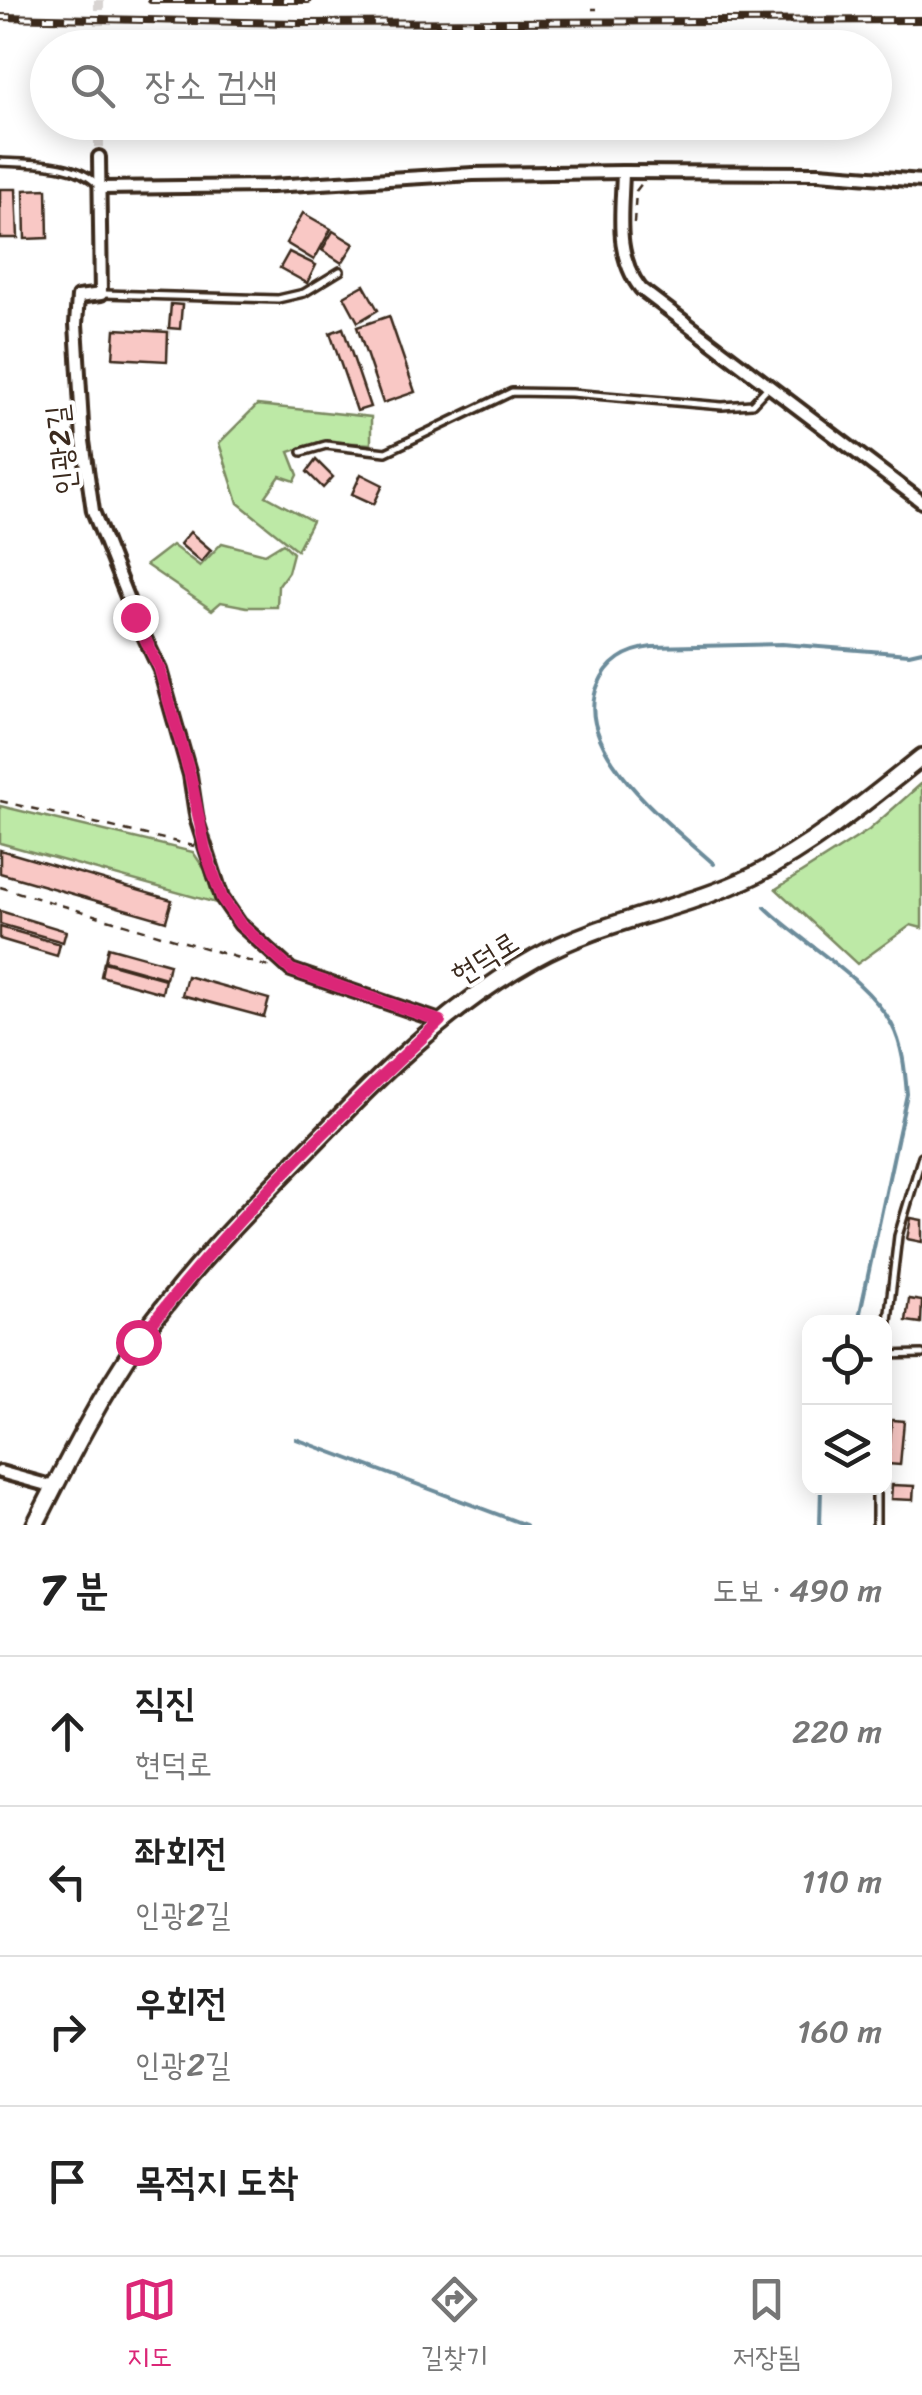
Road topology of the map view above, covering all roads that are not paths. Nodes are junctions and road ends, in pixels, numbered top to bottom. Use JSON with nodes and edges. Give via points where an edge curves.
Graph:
{"nodes":[{"id":1,"x":100,"y":157,"type":"tunnel mouth"},
{"id":2,"x":0,"y":162,"type":"edge"},
{"id":3,"x":623,"y":172,"type":"junction"},
{"id":4,"x":922,"y":181,"type":"edge"},
{"id":5,"x":101,"y":188,"type":"junction"},
{"id":6,"x":340,"y":271,"type":"dead end"},
{"id":7,"x":101,"y":294,"type":"junction"},
{"id":8,"x":768,"y":387,"type":"junction"},
{"id":9,"x":302,"y":452,"type":"dead end"},
{"id":10,"x":922,"y":502,"type":"edge"},
{"id":11,"x":922,"y":758,"type":"edge"},
{"id":12,"x":440,"y":1021,"type":"junction"},
{"id":13,"x":922,"y":1156,"type":"edge"},
{"id":14,"x":889,"y":1315,"type":"edge"},
{"id":15,"x":922,"y":1354,"type":"edge"},
{"id":16,"x":892,"y":1355,"type":"edge"},
{"id":17,"x":0,"y":1472,"type":"edge"},
{"id":18,"x":54,"y":1487,"type":"junction"},
{"id":19,"x":876,"y":1495,"type":"edge"},
{"id":20,"x":35,"y":1525,"type":"edge"},
{"id":21,"x":876,"y":1525,"type":"edge"}],
"edges":[{"from":1,"to":5,"type":"street"},
{"from":2,"to":5,"type":"lane","via":[[58,166]]},
{"from":3,"to":4,"type":"street"},
{"from":3,"to":5,"type":"street"},
{"from":3,"to":8,"type":"street","via":[[629,274]]},
{"from":5,"to":7,"type":"street"},
{"from":6,"to":7,"type":"lane","via":[[304,294],[278,299]]},
{"from":7,"to":12,"type":"street","name":"인광2길","via":[[78,297],[87,482],[160,670],[222,898],[291,970]]},
{"from":8,"to":9,"type":"lane","via":[[752,404],[722,406],[512,392],[386,452],[326,445]]},
{"from":8,"to":10,"type":"street"},
{"from":11,"to":12,"type":"main road","name":"현덕로","via":[[827,832],[754,875],[540,956]]},
{"from":12,"to":18,"type":"main road","name":"현덕로","via":[[181,1285],[100,1402]]},
{"from":13,"to":14,"type":"lane","via":[[898,1236]]},
{"from":15,"to":16,"type":"lane"},
{"from":17,"to":18,"type":"street"},
{"from":18,"to":20,"type":"main road","name":"현덕로"},
{"from":19,"to":21,"type":"lane"}]}
